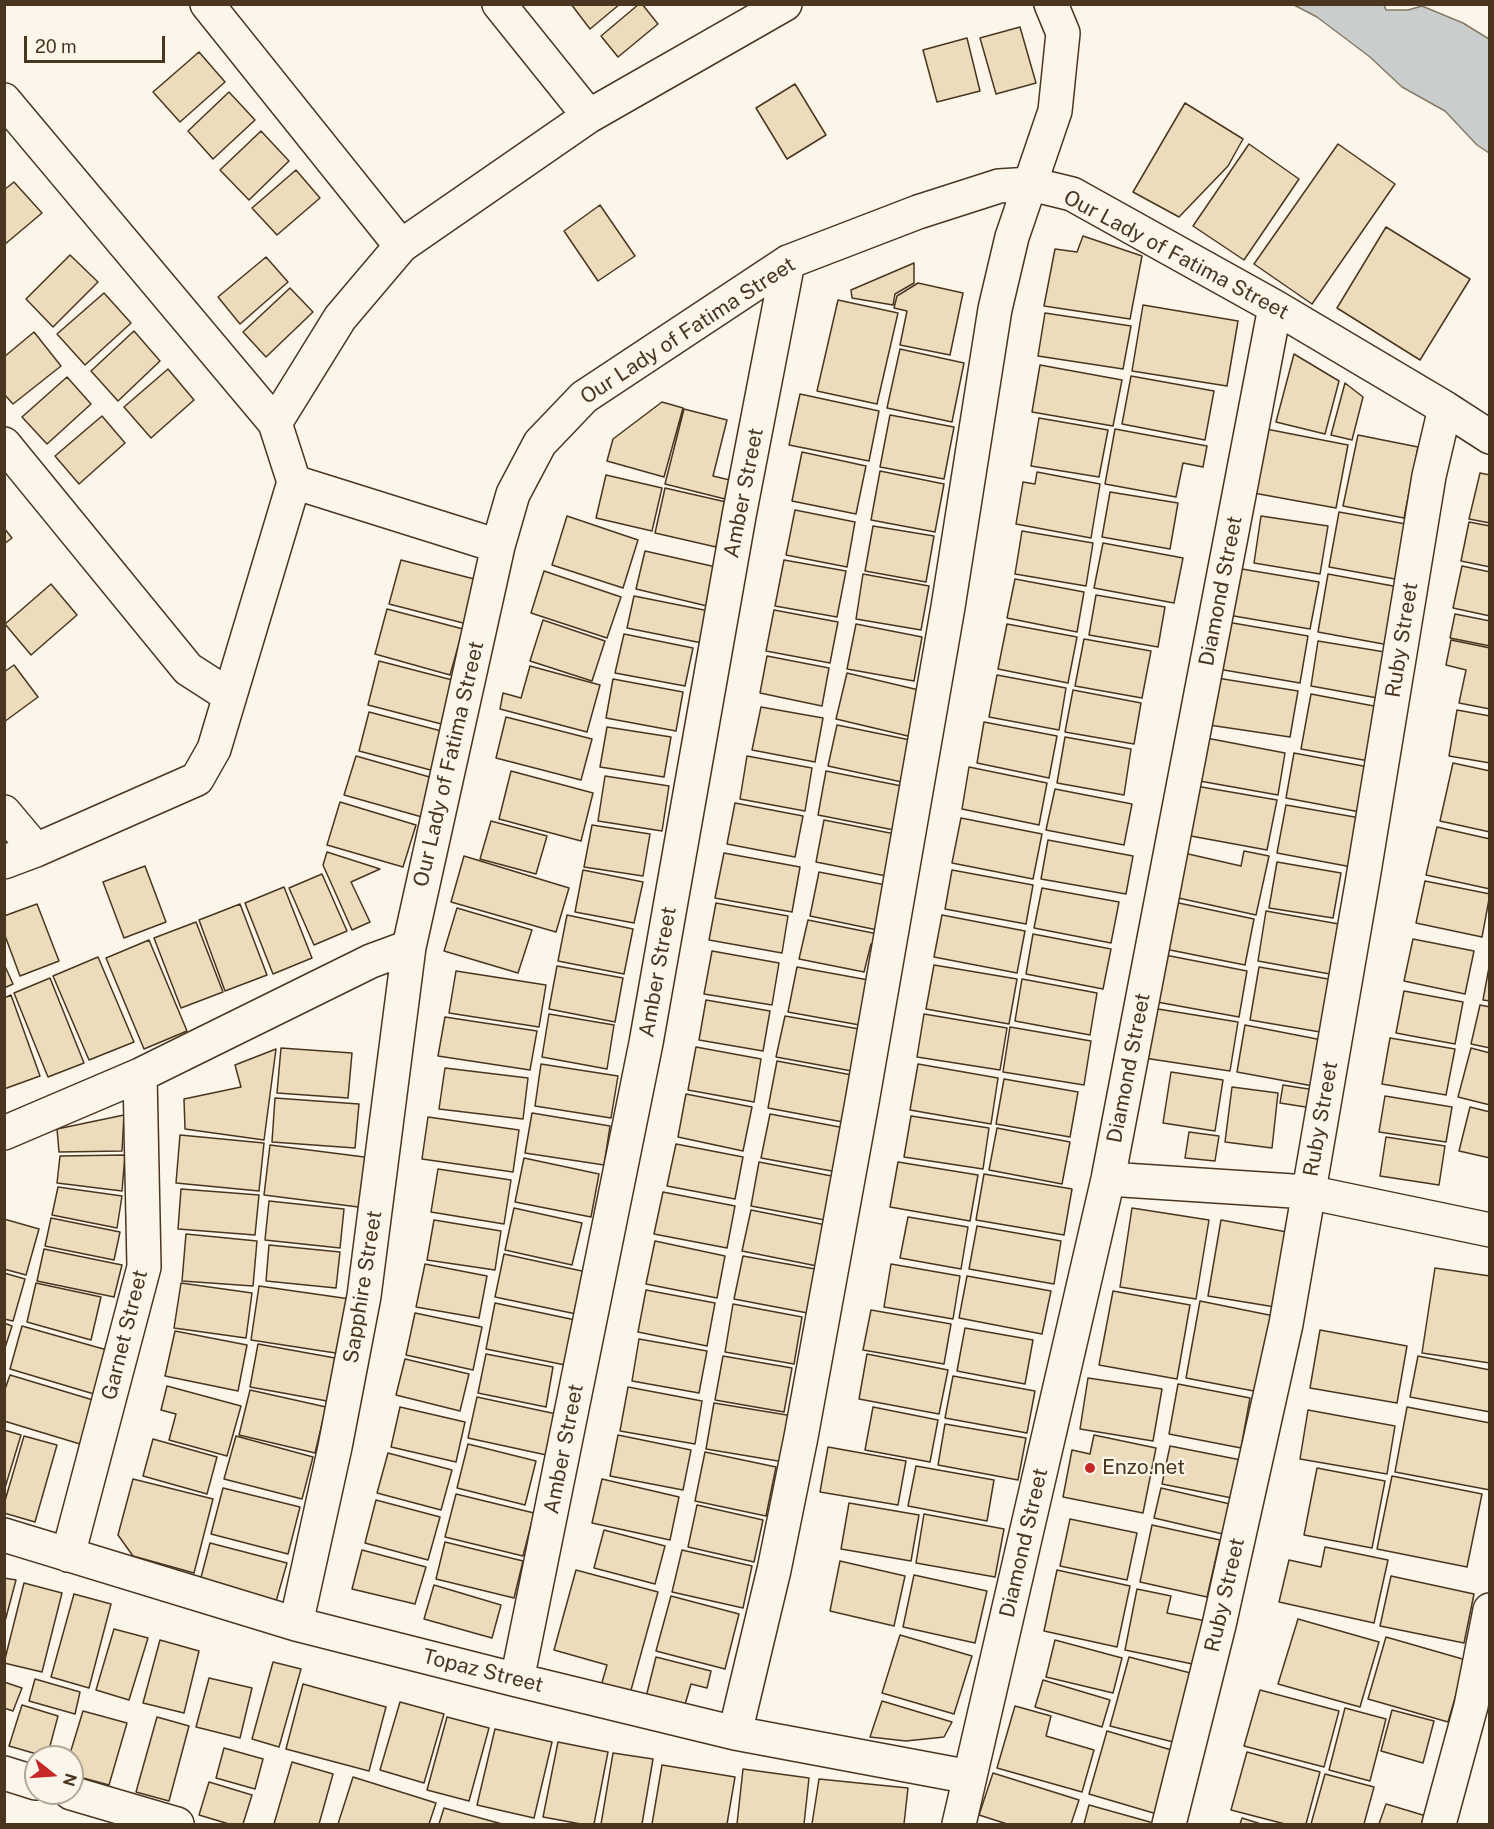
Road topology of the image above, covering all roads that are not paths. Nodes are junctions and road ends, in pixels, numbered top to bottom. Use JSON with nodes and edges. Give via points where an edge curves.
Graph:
{"nodes":[{"id":1,"x":207,"y":4,"type":"edge"},
{"id":2,"x":499,"y":4,"type":"edge"},
{"id":3,"x":785,"y":4,"type":"edge"},
{"id":4,"x":1051,"y":4,"type":"edge"},
{"id":5,"x":4,"y":100,"type":"edge"},
{"id":6,"x":589,"y":116,"type":"junction"},
{"id":7,"x":1031,"y":184,"type":"junction"},
{"id":8,"x":401,"y":246,"type":"junction"},
{"id":9,"x":788,"y":262,"type":"junction"},
{"id":10,"x":1275,"y":308,"type":"junction"},
{"id":11,"x":1445,"y":408,"type":"junction"},
{"id":12,"x":275,"y":423,"type":"junction"},
{"id":13,"x":1490,"y":437,"type":"edge"},
{"id":14,"x":4,"y":444,"type":"edge"},
{"id":15,"x":294,"y":482,"type":"junction"},
{"id":16,"x":498,"y":546,"type":"junction"},
{"id":17,"x":230,"y":696,"type":"junction"},
{"id":18,"x":4,"y":812,"type":"edge"},
{"id":19,"x":36,"y":850,"type":"junction"},
{"id":20,"x":4,"y":862,"type":"edge"},
{"id":21,"x":409,"y":947,"type":"junction"},
{"id":22,"x":140,"y":1074,"type":"junction"},
{"id":23,"x":4,"y":1133,"type":"edge"},
{"id":24,"x":1107,"y":1179,"type":"junction"},
{"id":25,"x":1308,"y":1192,"type":"junction"},
{"id":26,"x":1490,"y":1230,"type":"edge"},
{"id":27,"x":4,"y":1535,"type":"edge"},
{"id":28,"x":68,"y":1555,"type":"junction"},
{"id":29,"x":1490,"y":1610,"type":"edge"},
{"id":30,"x":296,"y":1624,"type":"junction"},
{"id":31,"x":517,"y":1680,"type":"junction"},
{"id":32,"x":735,"y":1733,"type":"junction"},
{"id":33,"x":4,"y":1773,"type":"edge"},
{"id":34,"x":970,"y":1777,"type":"junction"},
{"id":35,"x":24,"y":1779,"type":"edge"},
{"id":36,"x":84,"y":1797,"type":"edge"},
{"id":37,"x":177,"y":1824,"type":"edge"},
{"id":38,"x":959,"y":1824,"type":"edge"},
{"id":39,"x":1169,"y":1824,"type":"edge"},
{"id":40,"x":1438,"y":1824,"type":"edge"}],
"edges":[{"from":1,"to":8,"type":"street"},
{"from":2,"to":6,"type":"street"},
{"from":3,"to":6,"type":"street"},
{"from":4,"to":7,"type":"street","via":[[1063,33],[1055,111]]},
{"from":5,"to":12,"type":"street"},
{"from":6,"to":8,"type":"street"},
{"from":7,"to":9,"type":"street","name":"Our Lady of Fatima Street","via":[[999,186]]},
{"from":7,"to":10,"type":"street","name":"Our Lady of Fatima Street","via":[[1072,194]]},
{"from":7,"to":32,"type":"street","via":[[1012,237],[995,309],[946,619],[801,1437]]},
{"from":8,"to":12,"type":"street","via":[[339,318]]},
{"from":9,"to":16,"type":"street","name":"Our Lady of Fatima Street","via":[[584,397],[540,443],[513,494]]},
{"from":9,"to":31,"type":"street","name":"Amber Street","via":[[646,1043]]},
{"from":10,"to":11,"type":"street","name":"Our Lady of Fatima Street"},
{"from":10,"to":24,"type":"street","name":"Diamond Street"},
{"from":11,"to":13,"type":"street","name":"Our Lady of Fatima Street"},
{"from":11,"to":25,"type":"street","name":"Ruby Street","via":[[1429,476]]},
{"from":12,"to":15,"type":"street"},
{"from":14,"to":17,"type":"street","via":[[188,669]]},
{"from":15,"to":16,"type":"street"},
{"from":15,"to":17,"type":"street"},
{"from":16,"to":21,"type":"street","name":"Our Lady of Fatima Street"},
{"from":17,"to":19,"type":"street","via":[[214,749],[197,779]]},
{"from":18,"to":19,"type":"street"},
{"from":19,"to":20,"type":"street"},
{"from":21,"to":22,"type":"street","via":[[371,961]]},
{"from":21,"to":30,"type":"street","name":"Sapphire Street","via":[[364,1296]]},
{"from":22,"to":23,"type":"street"},
{"from":22,"to":28,"type":"street","name":"Garnet Street","via":[[144,1267]]},
{"from":24,"to":25,"type":"street"},
{"from":24,"to":34,"type":"street","name":"Diamond Street"},
{"from":25,"to":26,"type":"street"},
{"from":25,"to":39,"type":"street","name":"Ruby Street","via":[[1286,1324],[1219,1625]]},
{"from":27,"to":28,"type":"street","name":"Topaz Street"},
{"from":28,"to":30,"type":"street","name":"Topaz Street"},
{"from":29,"to":40,"type":"street","via":[[1471,1706]]},
{"from":30,"to":31,"type":"street","name":"Topaz Street"},
{"from":31,"to":32,"type":"street","name":"Topaz Street"},
{"from":32,"to":34,"type":"street","name":"Topaz Street"},
{"from":33,"to":35,"type":"street"},
{"from":34,"to":38,"type":"street","name":"Diamond Street"},
{"from":36,"to":37,"type":"street"}]}
